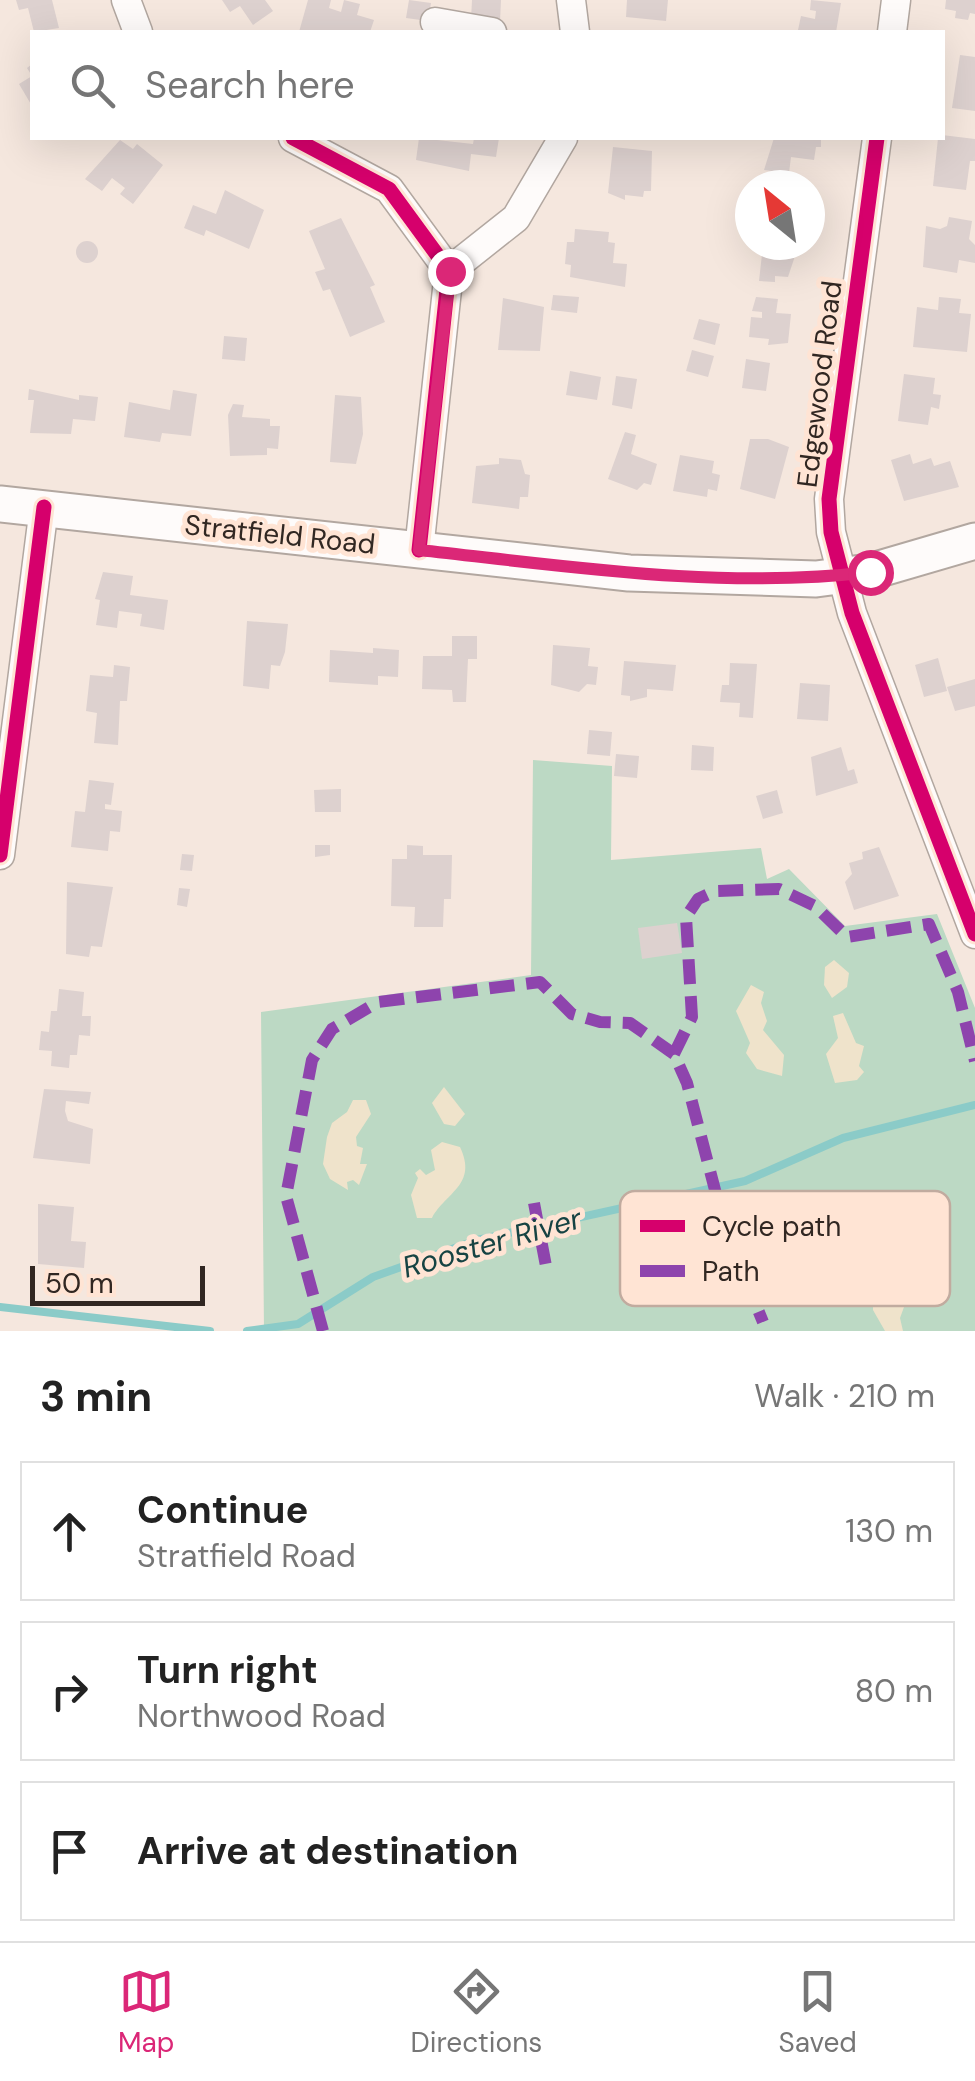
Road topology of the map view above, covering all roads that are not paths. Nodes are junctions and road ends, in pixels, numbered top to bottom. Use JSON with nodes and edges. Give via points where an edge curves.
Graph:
{"nodes":[{"id":1,"x":126,"y":0,"type":"edge"},
{"id":2,"x":571,"y":0,"type":"edge"},
{"id":3,"x":896,"y":0,"type":"edge"},
{"id":4,"x":434,"y":22,"type":"dead end"},
{"id":5,"x":137,"y":30,"type":"edge"},
{"id":6,"x":480,"y":30,"type":"edge"},
{"id":7,"x":575,"y":30,"type":"edge"},
{"id":8,"x":892,"y":30,"type":"edge"},
{"id":9,"x":296,"y":140,"type":"edge"},
{"id":10,"x":562,"y":140,"type":"edge"},
{"id":11,"x":877,"y":140,"type":"edge"},
{"id":12,"x":450,"y":271,"type":"junction"},
{"id":13,"x":0,"y":504,"type":"edge"},
{"id":14,"x":44,"y":508,"type":"junction"},
{"id":15,"x":975,"y":541,"type":"edge"},
{"id":16,"x":419,"y":550,"type":"junction"},
{"id":17,"x":842,"y":576,"type":"junction"},
{"id":18,"x":0,"y":855,"type":"edge"},
{"id":19,"x":975,"y":934,"type":"edge"}],
"edges":[{"from":1,"to":5,"type":"street"},
{"from":2,"to":7,"type":"street"},
{"from":3,"to":8,"type":"street"},
{"from":4,"to":6,"type":"street"},
{"from":9,"to":12,"type":"street","via":[[388,189]]},
{"from":10,"to":12,"type":"street","via":[[516,218]]},
{"from":11,"to":17,"type":"street","name":"Edgewood Road","via":[[829,499]]},
{"from":12,"to":16,"type":"street"},
{"from":13,"to":14,"type":"main road","name":"Stratfield Road"},
{"from":14,"to":16,"type":"main road","name":"Stratfield Road"},
{"from":14,"to":18,"type":"street"},
{"from":15,"to":17,"type":"main road","name":"Stratfield Road"},
{"from":16,"to":17,"type":"main road","name":"Stratfield Road","via":[[629,573]]},
{"from":17,"to":19,"type":"street","name":"Edgewood Road"}]}
